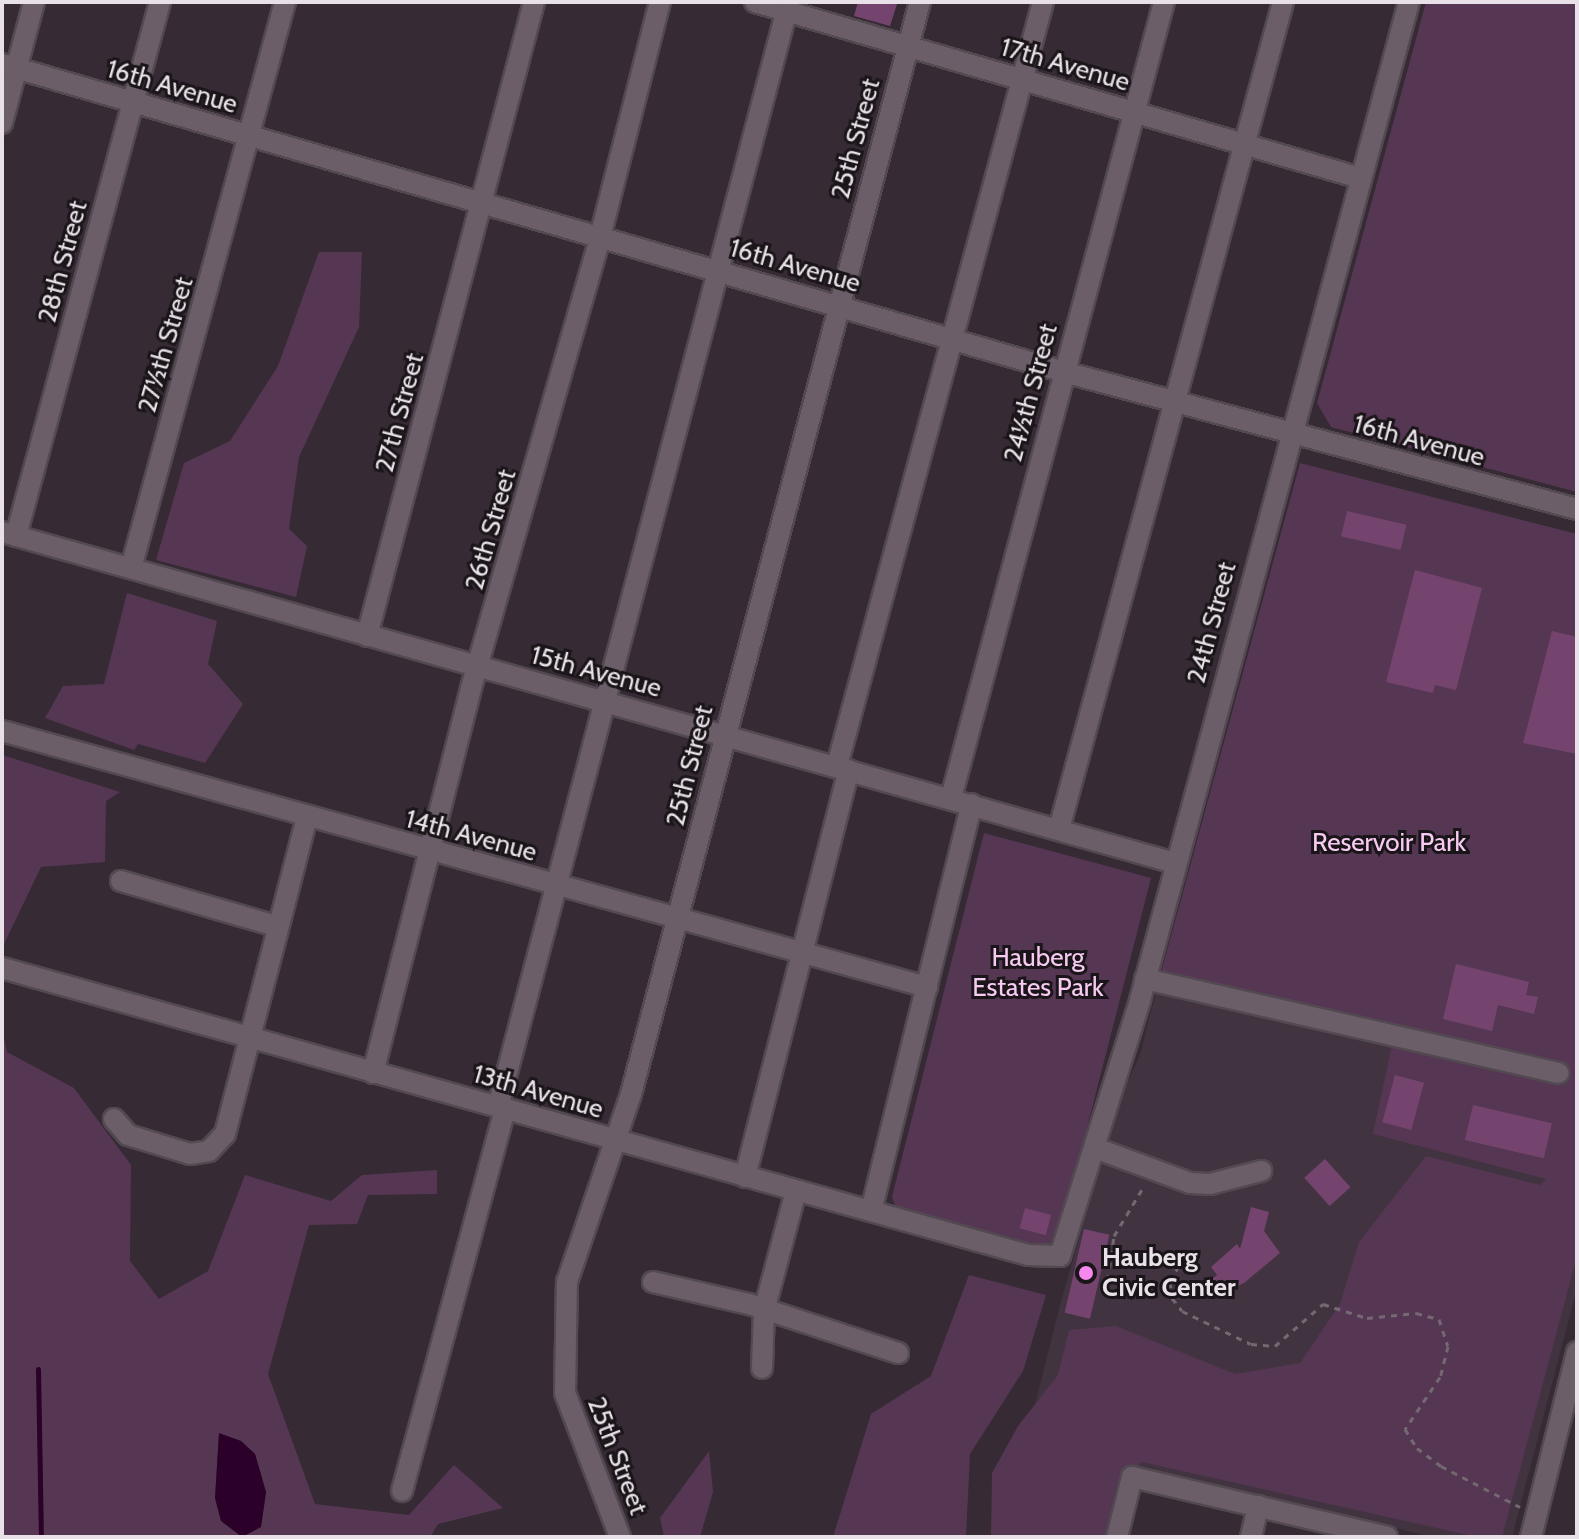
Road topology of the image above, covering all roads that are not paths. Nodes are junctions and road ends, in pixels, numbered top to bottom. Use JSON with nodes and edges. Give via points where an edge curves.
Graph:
{"nodes":[{"id":1,"x":34,"y":2,"type":"edge"},
{"id":2,"x":160,"y":2,"type":"edge"},
{"id":3,"x":285,"y":2,"type":"edge"},
{"id":4,"x":534,"y":2,"type":"edge"},
{"id":5,"x":660,"y":2,"type":"edge"},
{"id":6,"x":755,"y":2,"type":"edge"},
{"id":7,"x":920,"y":2,"type":"edge"},
{"id":8,"x":1043,"y":2,"type":"edge"},
{"id":9,"x":1164,"y":2,"type":"edge"},
{"id":10,"x":1283,"y":2,"type":"edge"},
{"id":11,"x":1409,"y":2,"type":"edge"},
{"id":12,"x":788,"y":7,"type":"edge"},
{"id":13,"x":908,"y":46,"type":"junction"},
{"id":14,"x":9,"y":66,"type":"edge"},
{"id":15,"x":1023,"y":80,"type":"junction"},
{"id":16,"x":133,"y":105,"type":"junction"},
{"id":17,"x":1132,"y":112,"type":"junction"},
{"id":18,"x":2,"y":123,"type":"edge"},
{"id":19,"x":252,"y":136,"type":"junction"},
{"id":20,"x":1245,"y":143,"type":"junction"},
{"id":21,"x":1360,"y":178,"type":"junction"},
{"id":22,"x":483,"y":203,"type":"junction"},
{"id":23,"x":600,"y":237,"type":"junction"},
{"id":24,"x":719,"y":271,"type":"junction"},
{"id":25,"x":838,"y":305,"type":"junction"},
{"id":26,"x":955,"y":339,"type":"junction"},
{"id":27,"x":1064,"y":372,"type":"junction"},
{"id":28,"x":1174,"y":402,"type":"junction"},
{"id":29,"x":1290,"y":434,"type":"junction"},
{"id":30,"x":1577,"y":509,"type":"edge"},
{"id":31,"x":9,"y":534,"type":"edge"},
{"id":32,"x":131,"y":568,"type":"junction"},
{"id":33,"x":367,"y":636,"type":"junction"},
{"id":34,"x":478,"y":666,"type":"junction"},
{"id":35,"x":601,"y":700,"type":"junction"},
{"id":36,"x":2,"y":731,"type":"edge"},
{"id":37,"x":725,"y":734,"type":"junction"},
{"id":38,"x":843,"y":768,"type":"junction"},
{"id":39,"x":951,"y":798,"type":"junction"},
{"id":40,"x":972,"y":804,"type":"junction"},
{"id":41,"x":307,"y":818,"type":"junction"},
{"id":42,"x":1059,"y":829,"type":"junction"},
{"id":43,"x":428,"y":852,"type":"junction"},
{"id":44,"x":1175,"y":863,"type":"junction"},
{"id":45,"x":121,"y":881,"type":"dead end"},
{"id":46,"x":555,"y":886,"type":"junction"},
{"id":47,"x":677,"y":921,"type":"junction"},
{"id":48,"x":276,"y":926,"type":"junction"},
{"id":49,"x":802,"y":954,"type":"junction"},
{"id":50,"x":2,"y":968,"type":"edge"},
{"id":51,"x":1145,"y":979,"type":"junction"},
{"id":52,"x":927,"y":987,"type":"junction"},
{"id":53,"x":247,"y":1037,"type":"junction"},
{"id":54,"x":373,"y":1073,"type":"junction"},
{"id":55,"x":1558,"y":1073,"type":"dead end"},
{"id":56,"x":501,"y":1108,"type":"junction"},
{"id":57,"x":114,"y":1119,"type":"dead end"},
{"id":58,"x":617,"y":1142,"type":"junction"},
{"id":59,"x":1095,"y":1148,"type":"junction"},
{"id":60,"x":1261,"y":1171,"type":"dead end"},
{"id":61,"x":745,"y":1177,"type":"junction"},
{"id":62,"x":796,"y":1191,"type":"junction"},
{"id":63,"x":871,"y":1211,"type":"junction"},
{"id":64,"x":1060,"y":1256,"type":"joint"},
{"id":65,"x":653,"y":1282,"type":"dead end"},
{"id":66,"x":764,"y":1311,"type":"junction"},
{"id":67,"x":1577,"y":1352,"type":"edge"},
{"id":68,"x":898,"y":1353,"type":"dead end"},
{"id":69,"x":762,"y":1368,"type":"dead end"},
{"id":70,"x":402,"y":1491,"type":"dead end"},
{"id":71,"x":1258,"y":1506,"type":"junction"},
{"id":72,"x":620,"y":1537,"type":"edge"},
{"id":73,"x":1117,"y":1537,"type":"edge"},
{"id":74,"x":1251,"y":1537,"type":"edge"},
{"id":75,"x":1387,"y":1537,"type":"edge"},
{"id":76,"x":1531,"y":1537,"type":"edge"}],
"edges":[{"from":1,"to":14,"type":"street"},
{"from":2,"to":16,"type":"street","name":"28th Street"},
{"from":3,"to":19,"type":"street","name":"27½th Street"},
{"from":4,"to":22,"type":"street","name":"27th Street"},
{"from":5,"to":23,"type":"street","name":"26th Street"},
{"from":6,"to":12,"type":"street","name":"17th Avenue"},
{"from":7,"to":13,"type":"street","name":"25th Street"},
{"from":8,"to":15,"type":"street"},
{"from":9,"to":17,"type":"street","name":"24½th Street"},
{"from":10,"to":20,"type":"street"},
{"from":11,"to":21,"type":"street","name":"24th Street"},
{"from":12,"to":13,"type":"street","name":"17th Avenue"},
{"from":12,"to":24,"type":"street"},
{"from":13,"to":15,"type":"street","name":"17th Avenue"},
{"from":13,"to":25,"type":"street","name":"25th Street"},
{"from":14,"to":16,"type":"street","name":"16th Avenue"},
{"from":14,"to":18,"type":"street"},
{"from":15,"to":17,"type":"street","name":"17th Avenue"},
{"from":15,"to":26,"type":"street"},
{"from":16,"to":19,"type":"street","name":"16th Avenue"},
{"from":16,"to":31,"type":"street","name":"28th Street"},
{"from":17,"to":20,"type":"street","name":"17th Avenue"},
{"from":17,"to":27,"type":"street","name":"24½th Street"},
{"from":19,"to":22,"type":"street","name":"16th Avenue"},
{"from":19,"to":32,"type":"street","name":"27½th Street"},
{"from":20,"to":21,"type":"street","name":"17th Avenue"},
{"from":20,"to":28,"type":"street"},
{"from":21,"to":29,"type":"street","name":"24th Street"},
{"from":22,"to":23,"type":"street","name":"16th Avenue"},
{"from":22,"to":33,"type":"street","name":"27th Street"},
{"from":23,"to":24,"type":"street","name":"16th Avenue"},
{"from":23,"to":34,"type":"street","name":"26th Street"},
{"from":24,"to":25,"type":"street","name":"16th Avenue"},
{"from":24,"to":35,"type":"street"},
{"from":25,"to":26,"type":"street","name":"16th Avenue"},
{"from":25,"to":37,"type":"street","name":"25th Street"},
{"from":26,"to":27,"type":"street","name":"16th Avenue"},
{"from":26,"to":38,"type":"street"},
{"from":27,"to":28,"type":"street","name":"16th Avenue"},
{"from":27,"to":39,"type":"street","name":"24½th Street"},
{"from":28,"to":29,"type":"street","name":"16th Avenue"},
{"from":28,"to":42,"type":"street"},
{"from":29,"to":30,"type":"street","name":"16th Avenue"},
{"from":29,"to":44,"type":"street","name":"24th Street"},
{"from":31,"to":32,"type":"street","name":"15th Avenue"},
{"from":32,"to":33,"type":"street","name":"15th Avenue"},
{"from":33,"to":34,"type":"street","name":"15th Avenue"},
{"from":34,"to":35,"type":"street","name":"15th Avenue"},
{"from":34,"to":43,"type":"street","name":"26th Street"},
{"from":35,"to":37,"type":"street","name":"15th Avenue"},
{"from":35,"to":46,"type":"street"},
{"from":36,"to":41,"type":"street","name":"14th Avenue"},
{"from":37,"to":38,"type":"street","name":"15th Avenue"},
{"from":37,"to":47,"type":"street","name":"25th Street"},
{"from":38,"to":39,"type":"street","name":"15th Avenue"},
{"from":38,"to":49,"type":"street"},
{"from":39,"to":40,"type":"street","name":"15th Avenue"},
{"from":40,"to":42,"type":"street","name":"15th Avenue"},
{"from":40,"to":52,"type":"street"},
{"from":41,"to":43,"type":"street","name":"14th Avenue"},
{"from":41,"to":48,"type":"street"},
{"from":42,"to":44,"type":"street","name":"15th Avenue"},
{"from":43,"to":46,"type":"street","name":"14th Avenue"},
{"from":43,"to":54,"type":"street","name":"26th Street"},
{"from":44,"to":51,"type":"street","name":"24th Street"},
{"from":45,"to":48,"type":"street"},
{"from":46,"to":47,"type":"street","name":"14th Avenue"},
{"from":46,"to":56,"type":"street"},
{"from":47,"to":49,"type":"street","name":"14th Avenue"},
{"from":47,"to":58,"type":"street","name":"25th Street"},
{"from":48,"to":53,"type":"street"},
{"from":49,"to":52,"type":"street","name":"14th Avenue"},
{"from":49,"to":61,"type":"street"},
{"from":50,"to":53,"type":"street","name":"13th Avenue"},
{"from":51,"to":55,"type":"street"},
{"from":51,"to":59,"type":"street","name":"24th Street"},
{"from":52,"to":63,"type":"street"},
{"from":53,"to":54,"type":"street","name":"13th Avenue"},
{"from":53,"to":57,"type":"street","via":[[247,1057],[225,1134],[209,1151],[190,1154],[128,1135]]},
{"from":54,"to":56,"type":"street","name":"13th Avenue"},
{"from":56,"to":58,"type":"street","name":"13th Avenue"},
{"from":56,"to":70,"type":"street"},
{"from":58,"to":61,"type":"street","name":"13th Avenue"},
{"from":58,"to":72,"type":"street","name":"25th Street","via":[[567,1282],[563,1361],[571,1418]]},
{"from":59,"to":60,"type":"street","via":[[1210,1184]]},
{"from":59,"to":64,"type":"street","name":"24th Street"},
{"from":61,"to":62,"type":"street","name":"13th Avenue"},
{"from":62,"to":63,"type":"street","name":"13th Avenue"},
{"from":62,"to":66,"type":"street"},
{"from":63,"to":64,"type":"street","name":"13th Avenue","via":[[1028,1255]]},
{"from":65,"to":66,"type":"street"},
{"from":66,"to":68,"type":"street"},
{"from":66,"to":69,"type":"street"},
{"from":67,"to":76,"type":"street"},
{"from":71,"to":73,"type":"street","via":[[1132,1477]]},
{"from":71,"to":74,"type":"street"},
{"from":71,"to":75,"type":"street"}]}
